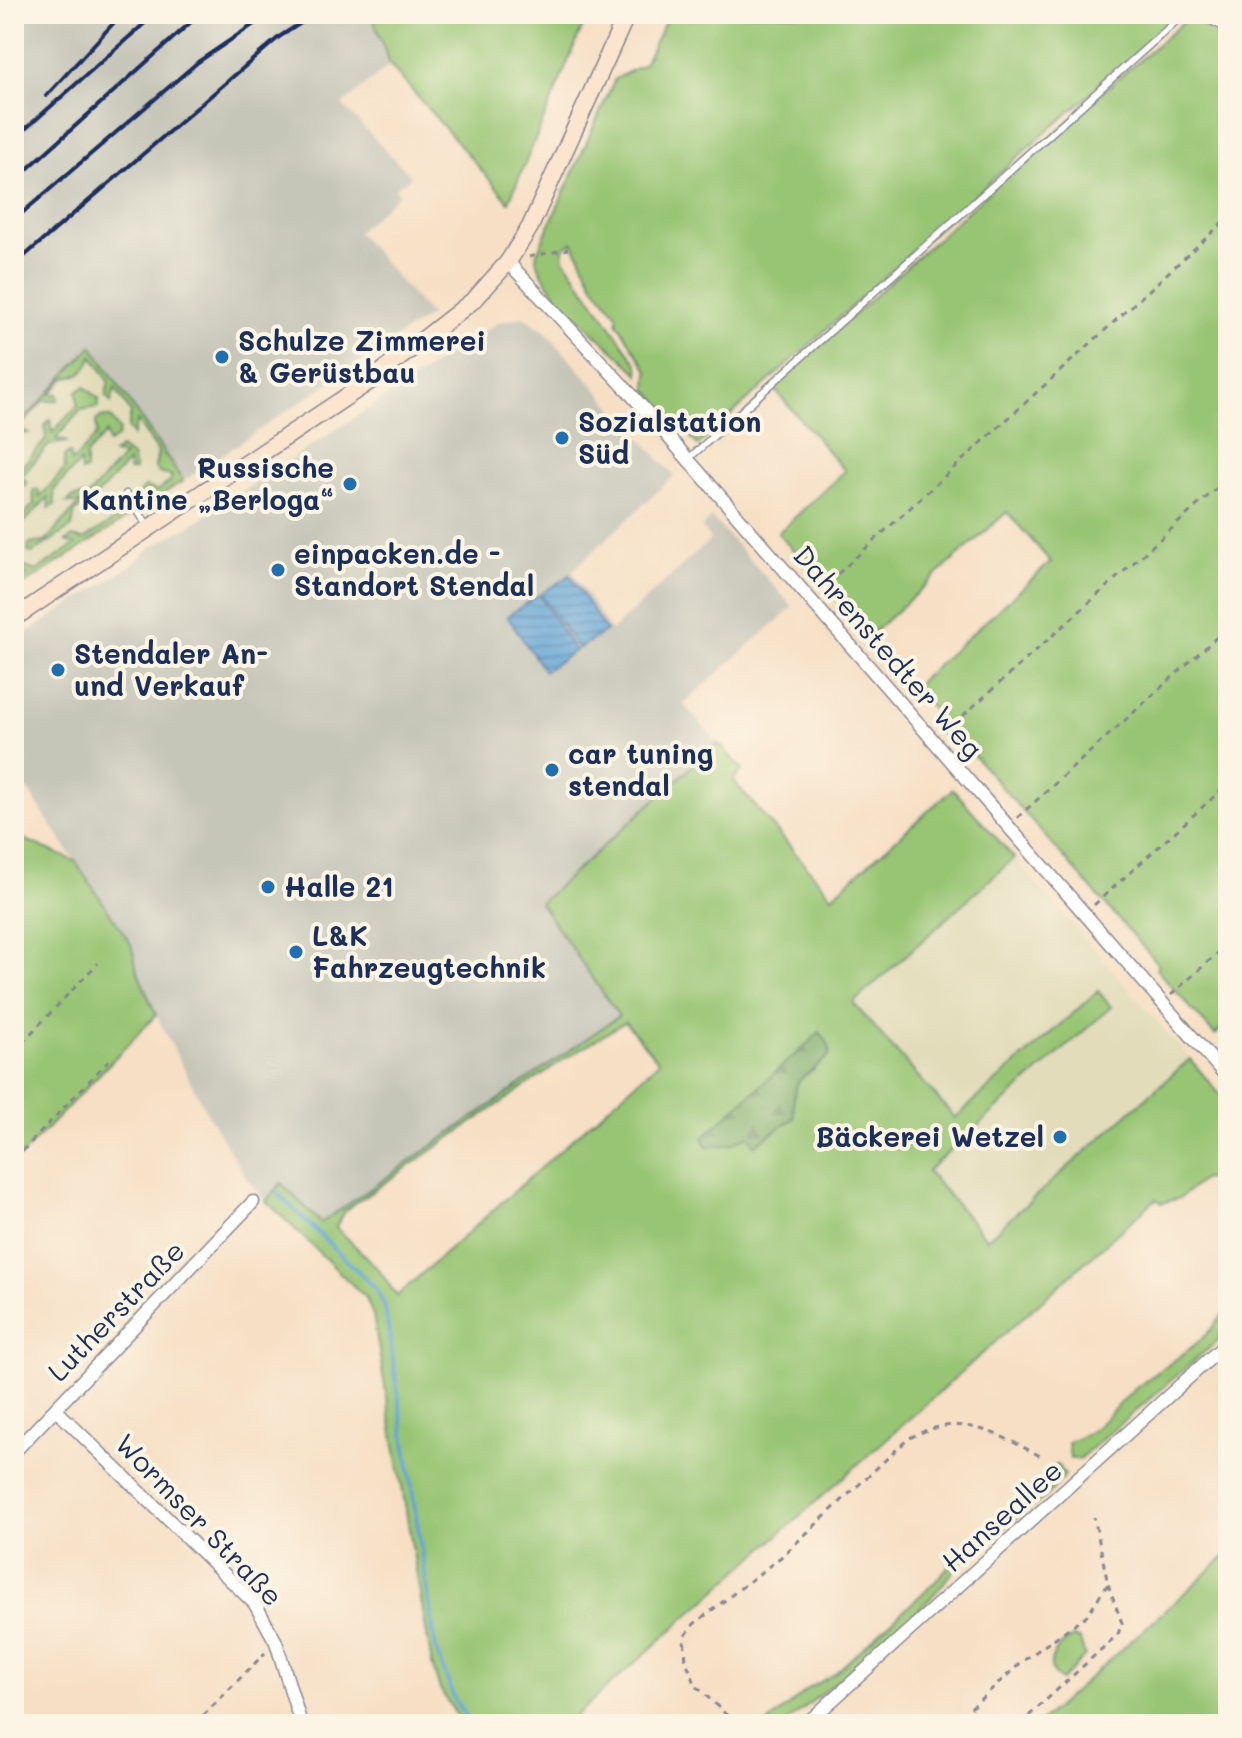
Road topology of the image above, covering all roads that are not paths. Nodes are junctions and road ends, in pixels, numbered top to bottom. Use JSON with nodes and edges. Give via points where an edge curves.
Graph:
{"nodes":[{"id":1,"x":627,"y":14,"type":"edge"},
{"id":2,"x":1184,"y":14,"type":"edge"},
{"id":3,"x":1196,"y":14,"type":"edge"},
{"id":4,"x":1228,"y":29,"type":"edge"},
{"id":5,"x":517,"y":260,"type":"junction"},
{"id":6,"x":687,"y":460,"type":"junction"},
{"id":7,"x":126,"y":494,"type":"dead end"},
{"id":8,"x":149,"y":527,"type":"junction"},
{"id":9,"x":14,"y":618,"type":"edge"},
{"id":10,"x":1228,"y":1078,"type":"edge"},
{"id":11,"x":253,"y":1202,"type":"dead end"},
{"id":12,"x":1228,"y":1342,"type":"edge"},
{"id":13,"x":55,"y":1409,"type":"junction"},
{"id":14,"x":14,"y":1452,"type":"edge"},
{"id":15,"x":301,"y":1724,"type":"edge"},
{"id":16,"x":806,"y":1724,"type":"edge"}],
"edges":[{"from":1,"to":5,"type":"main road"},
{"from":2,"to":6,"type":"lane"},
{"from":3,"to":4,"type":"lane"},
{"from":5,"to":6,"type":"street","name":"Dahrenstedter Weg"},
{"from":5,"to":8,"type":"main road","via":[[405,355]]},
{"from":6,"to":10,"type":"street","name":"Dahrenstedter Weg"},
{"from":7,"to":8,"type":"lane"},
{"from":8,"to":9,"type":"main road"},
{"from":11,"to":13,"type":"street","name":"Lutherstraße"},
{"from":12,"to":16,"type":"street","name":"Hanseallee"},
{"from":13,"to":14,"type":"street","name":"Lutherstraße"},
{"from":13,"to":15,"type":"street","name":"Wormser Straße","via":[[255,1604],[276,1642]]}]}
